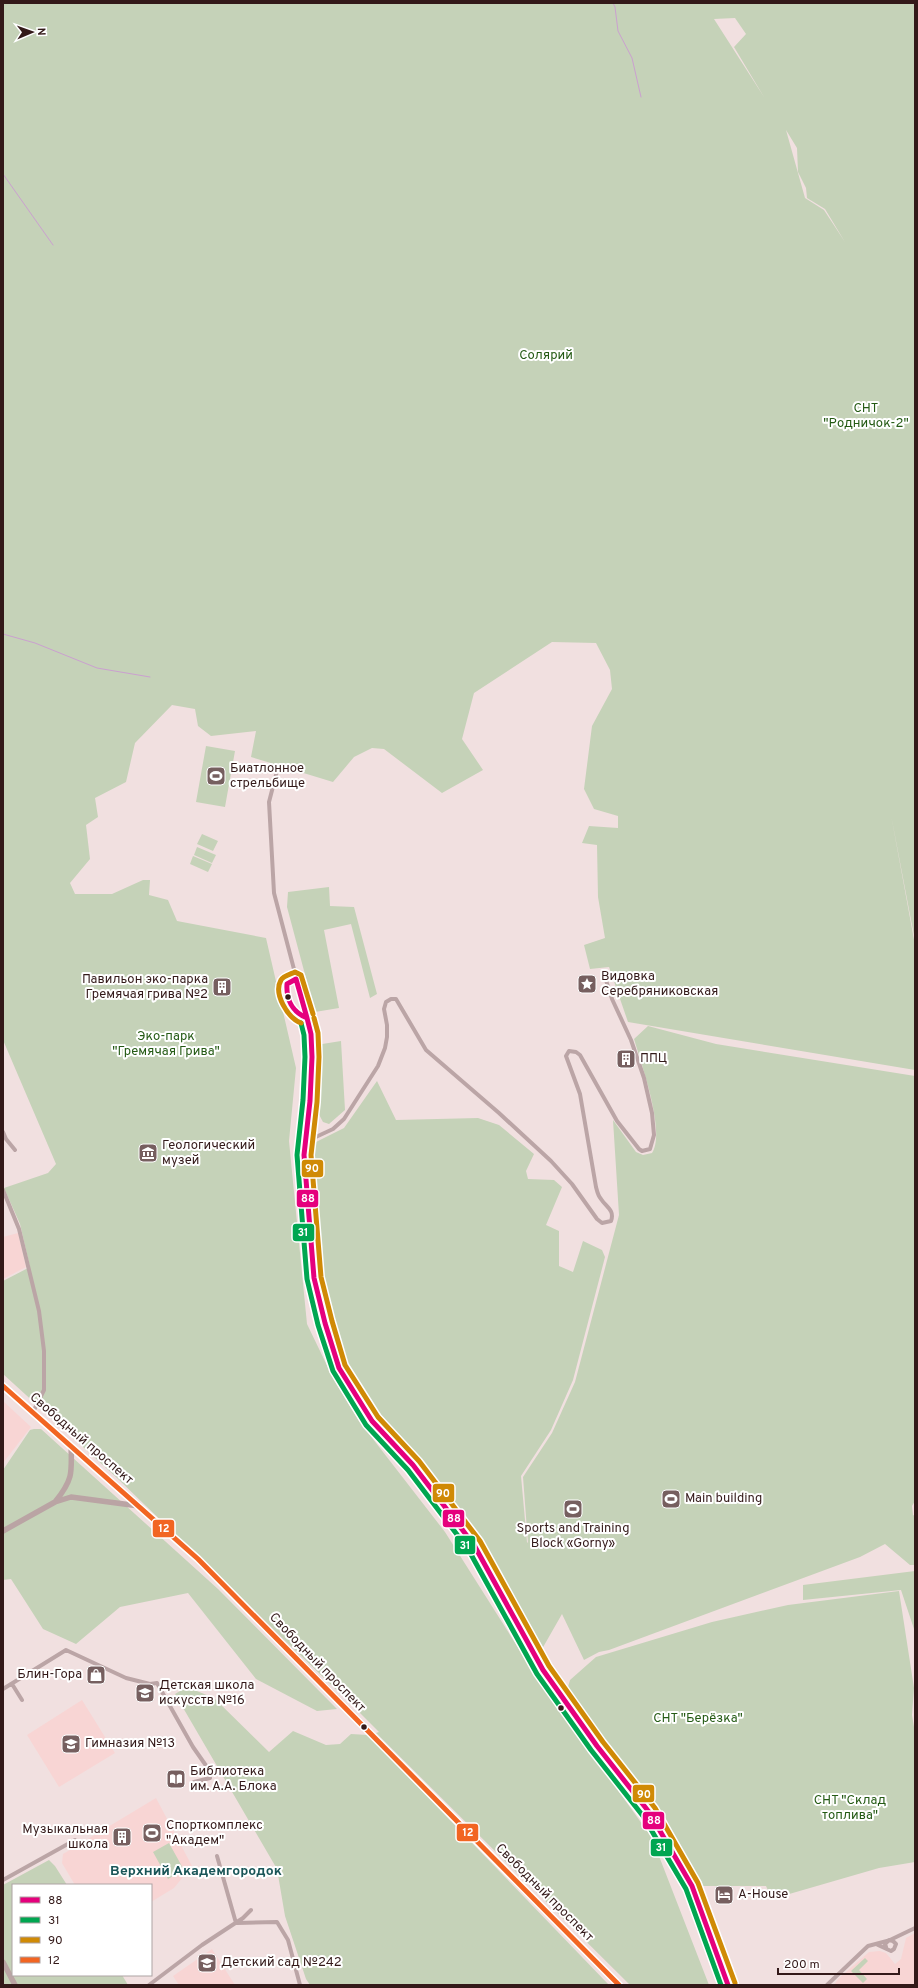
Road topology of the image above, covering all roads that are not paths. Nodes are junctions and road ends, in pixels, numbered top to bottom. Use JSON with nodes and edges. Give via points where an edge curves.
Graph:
{"nodes":[{"id":1,"x":277,"y":771,"type":"dead end"},
{"id":2,"x":604,"y":974,"type":"dead end"},
{"id":3,"x":3,"y":1132,"type":"edge"},
{"id":4,"x":4,"y":1139,"type":"edge"},
{"id":5,"x":305,"y":1142,"type":"junction"},
{"id":6,"x":15,"y":1150,"type":"dead end"},
{"id":7,"x":3,"y":1190,"type":"edge"},
{"id":8,"x":3,"y":1386,"type":"edge"},
{"id":9,"x":33,"y":1412,"type":"junction"},
{"id":10,"x":71,"y":1445,"type":"junction"},
{"id":11,"x":55,"y":1502,"type":"junction"},
{"id":12,"x":140,"y":1506,"type":"junction"},
{"id":13,"x":3,"y":1531,"type":"edge"},
{"id":14,"x":12,"y":1684,"type":"junction"},
{"id":15,"x":3,"y":1689,"type":"edge"},
{"id":16,"x":22,"y":1700,"type":"dead end"},
{"id":17,"x":194,"y":1782,"type":"dead end"},
{"id":18,"x":75,"y":1840,"type":"dead end"},
{"id":19,"x":217,"y":1856,"type":"dead end"},
{"id":20,"x":3,"y":1880,"type":"edge"},
{"id":21,"x":251,"y":1910,"type":"dead end"},
{"id":22,"x":236,"y":1923,"type":"junction"},
{"id":23,"x":915,"y":1928,"type":"edge"},
{"id":24,"x":900,"y":1936,"type":"junction"},
{"id":25,"x":889,"y":1941,"type":"junction"},
{"id":26,"x":896,"y":1944,"type":"junction"},
{"id":27,"x":877,"y":1945,"type":"junction"},
{"id":28,"x":886,"y":1947,"type":"junction"},
{"id":29,"x":3,"y":1962,"type":"edge"},
{"id":30,"x":16,"y":1985,"type":"edge"},
{"id":31,"x":149,"y":1985,"type":"edge"},
{"id":32,"x":300,"y":1985,"type":"edge"},
{"id":33,"x":619,"y":1985,"type":"edge"},
{"id":34,"x":728,"y":1985,"type":"edge"},
{"id":35,"x":827,"y":1985,"type":"edge"}],
"edges":[{"from":1,"to":5,"type":"street","via":[[269,802],[274,893],[311,1042],[310,1100]]},
{"from":2,"to":5,"type":"street","via":[[612,999],[637,1055],[648,1094],[654,1135],[650,1149],[639,1149],[617,1121],[580,1056],[569,1051],[566,1056],[580,1094],[596,1187],[600,1199],[612,1211],[611,1221],[602,1223],[597,1219],[572,1184],[551,1161],[426,1050],[396,999],[386,1002],[384,1009],[387,1037],[378,1066],[344,1119],[333,1129]]},
{"from":3,"to":4,"type":"street"},
{"from":4,"to":6,"type":"street"},
{"from":5,"to":34,"type":"street","via":[[314,1278],[324,1323],[339,1368],[372,1421],[413,1465],[474,1545],[543,1670],[597,1746],[650,1812],[692,1886]]},
{"from":7,"to":9,"type":"street","via":[[19,1229],[44,1351],[44,1390]]},
{"from":8,"to":9,"type":"main road","name":"Свободный проспект"},
{"from":9,"to":10,"type":"main road","name":"Свободный проспект"},
{"from":10,"to":11,"type":"main road","via":[[72,1474],[67,1488]]},
{"from":10,"to":12,"type":"main road","name":"Свободный проспект"},
{"from":11,"to":12,"type":"main road","via":[[76,1497]]},
{"from":11,"to":13,"type":"main road"},
{"from":12,"to":33,"type":"main road","name":"Свободный проспект","via":[[278,1638]]},
{"from":14,"to":15,"type":"street"},
{"from":14,"to":16,"type":"street"},
{"from":14,"to":17,"type":"street","via":[[66,1650],[126,1678],[150,1684],[157,1683],[209,1770],[210,1778]]},
{"from":18,"to":20,"type":"street"},
{"from":19,"to":22,"type":"street"},
{"from":21,"to":22,"type":"street"},
{"from":22,"to":31,"type":"street"},
{"from":22,"to":32,"type":"street","via":[[277,1922],[288,1940]]},
{"from":23,"to":24,"type":"street"},
{"from":24,"to":25,"type":"street"},
{"from":24,"to":26,"type":"street"},
{"from":25,"to":26,"type":"street"},
{"from":25,"to":27,"type":"street"},
{"from":25,"to":28,"type":"street"},
{"from":26,"to":28,"type":"street","via":[[893,1950],[889,1951]]},
{"from":27,"to":28,"type":"street"},
{"from":27,"to":35,"type":"street","via":[[868,1946]]},
{"from":29,"to":30,"type":"main road"}]}
